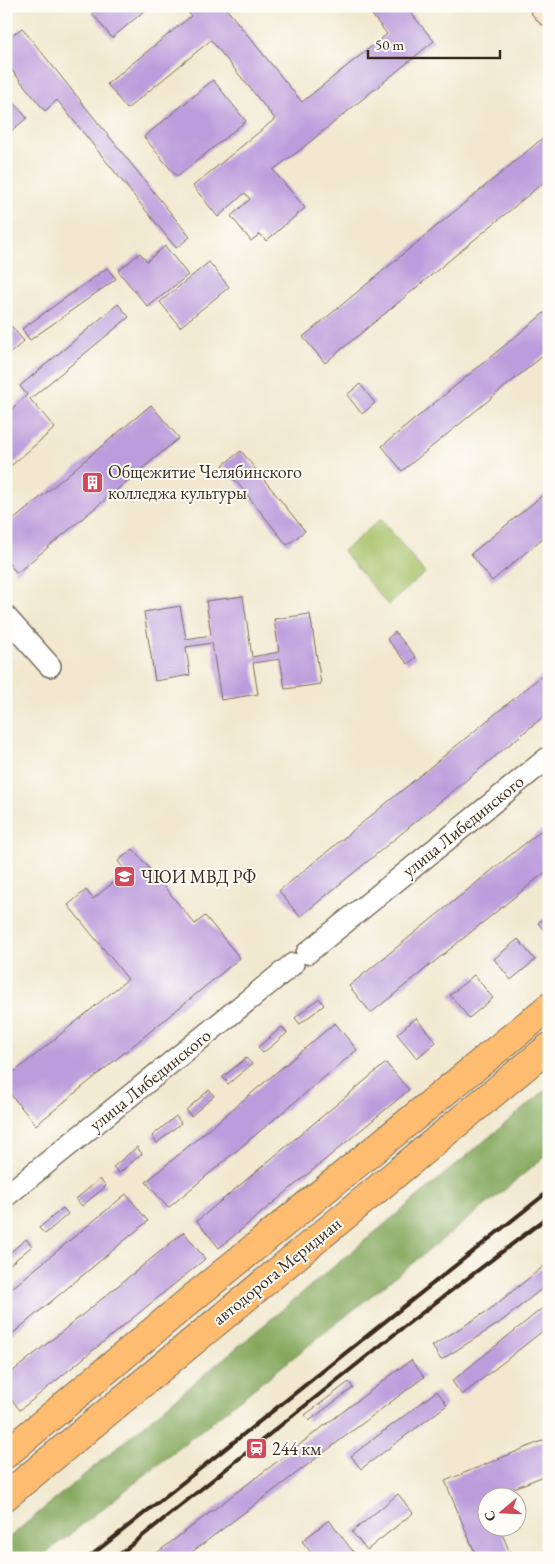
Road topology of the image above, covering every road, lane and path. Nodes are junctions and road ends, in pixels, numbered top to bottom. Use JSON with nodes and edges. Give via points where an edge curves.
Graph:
{"nodes":[{"id":1,"x":544,"y":6,"type":"edge"},
{"id":2,"x":549,"y":12,"type":"edge"},
{"id":3,"x":6,"y":617,"type":"edge"},
{"id":4,"x":50,"y":666,"type":"dead end"},
{"id":5,"x":549,"y":757,"type":"edge"},
{"id":6,"x":549,"y":1007,"type":"edge"},
{"id":7,"x":549,"y":1047,"type":"edge"},
{"id":8,"x":6,"y":1196,"type":"edge"},
{"id":9,"x":6,"y":1454,"type":"edge"},
{"id":10,"x":6,"y":1496,"type":"edge"}],
"edges":[{"from":1,"to":2,"type":"street"},
{"from":3,"to":4,"type":"street"},
{"from":5,"to":8,"type":"street","name":"улица Либединского"},
{"from":6,"to":9,"type":"main road","name":"автодорога Меридиан"},
{"from":7,"to":10,"type":"main road","name":"автодорога Меридиан"}]}
